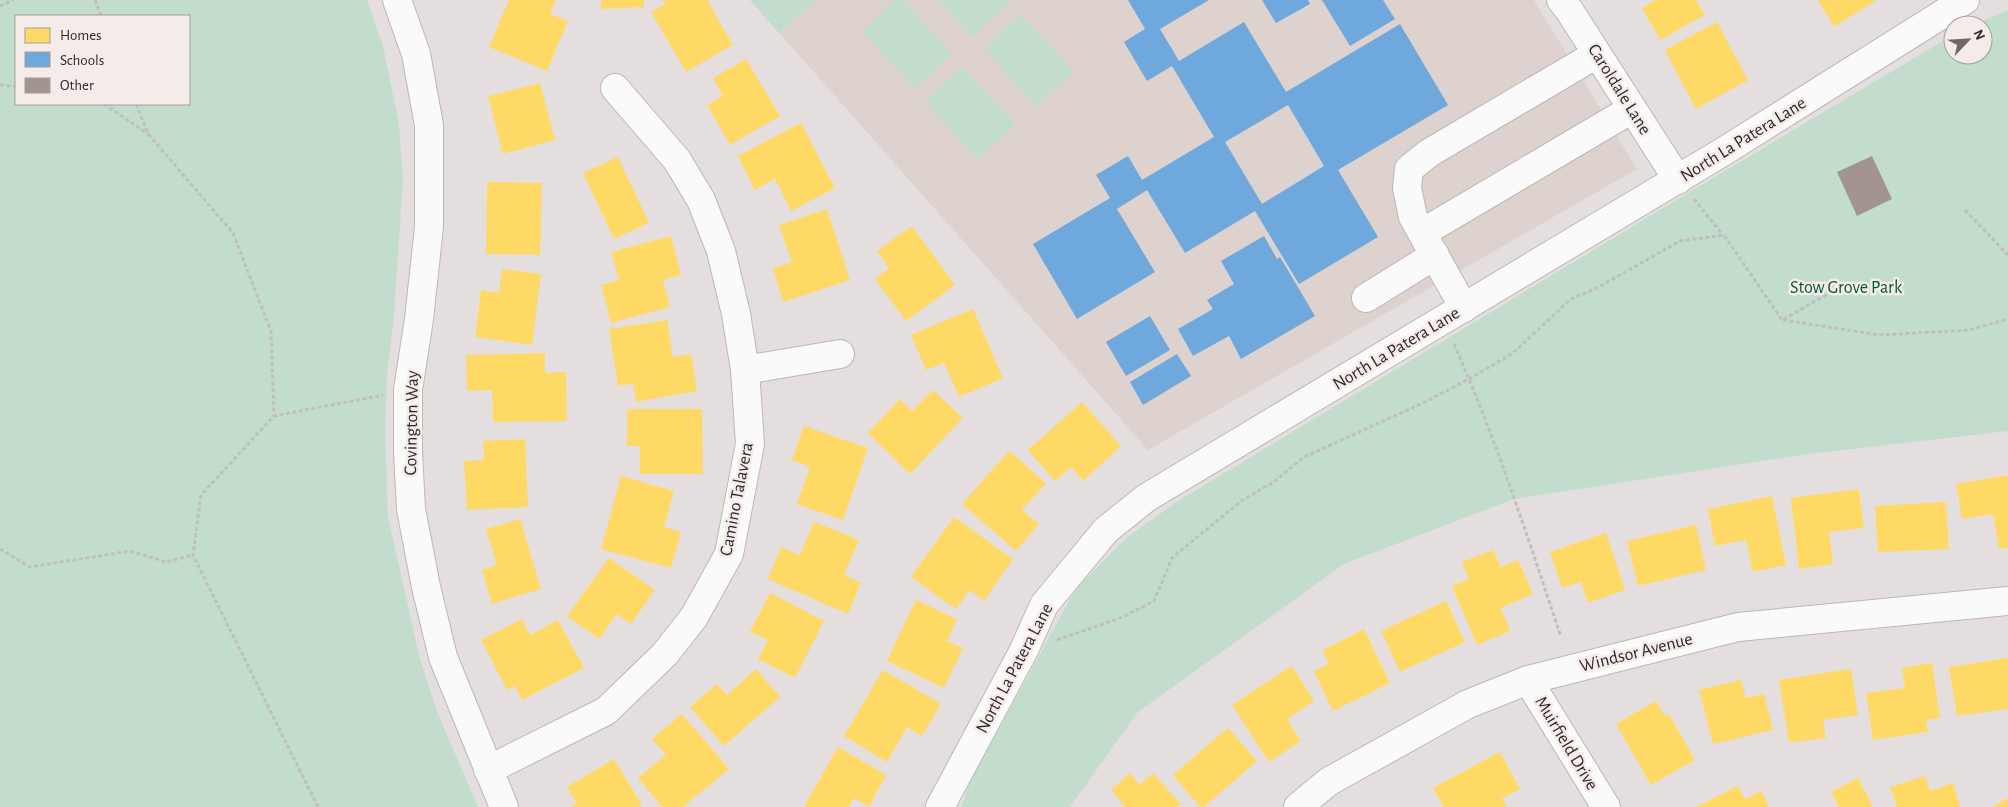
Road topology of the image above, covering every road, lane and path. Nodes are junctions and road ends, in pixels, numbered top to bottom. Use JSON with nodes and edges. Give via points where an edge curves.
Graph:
{"nodes":[{"id":1,"x":13,"y":0,"type":"edge"},
{"id":2,"x":95,"y":0,"type":"edge"},
{"id":3,"x":397,"y":0,"type":"edge"},
{"id":4,"x":1561,"y":0,"type":"edge"},
{"id":5,"x":1963,"y":1,"type":"edge"},
{"id":6,"x":0,"y":6,"type":"edge"},
{"id":7,"x":102,"y":15,"type":"edge"},
{"id":8,"x":1597,"y":54,"type":"junction"},
{"id":9,"x":0,"y":86,"type":"edge"},
{"id":10,"x":15,"y":86,"type":"edge"},
{"id":11,"x":615,"y":88,"type":"dead end"},
{"id":12,"x":105,"y":105,"type":"edge"},
{"id":13,"x":136,"y":105,"type":"edge"},
{"id":14,"x":1632,"y":109,"type":"junction"},
{"id":15,"x":149,"y":135,"type":"junction"},
{"id":16,"x":1678,"y":180,"type":"junction"},
{"id":17,"x":1965,"y":210,"type":"dead end"},
{"id":18,"x":1724,"y":235,"type":"junction"},
{"id":19,"x":1429,"y":244,"type":"junction"},
{"id":20,"x":2008,"y":255,"type":"edge"},
{"id":21,"x":1837,"y":290,"type":"dead end"},
{"id":22,"x":1366,"y":298,"type":"dead end"},
{"id":23,"x":1454,"y":314,"type":"junction"},
{"id":24,"x":2008,"y":319,"type":"edge"},
{"id":25,"x":1782,"y":320,"type":"junction"},
{"id":26,"x":840,"y":354,"type":"dead end"},
{"id":27,"x":745,"y":370,"type":"junction"},
{"id":28,"x":1469,"y":379,"type":"junction"},
{"id":29,"x":408,"y":390,"type":"junction"},
{"id":30,"x":274,"y":416,"type":"junction"},
{"id":31,"x":0,"y":549,"type":"edge"},
{"id":32,"x":193,"y":555,"type":"junction"},
{"id":33,"x":2008,"y":601,"type":"edge"},
{"id":34,"x":1561,"y":637,"type":"dead end"},
{"id":35,"x":1024,"y":650,"type":"junction"},
{"id":36,"x":1528,"y":680,"type":"junction"},
{"id":37,"x":488,"y":770,"type":"junction"},
{"id":38,"x":318,"y":807,"type":"edge"},
{"id":39,"x":504,"y":807,"type":"edge"},
{"id":40,"x":940,"y":807,"type":"edge"},
{"id":41,"x":1298,"y":807,"type":"edge"},
{"id":42,"x":1606,"y":807,"type":"edge"}],
"edges":[{"from":1,"to":6,"type":"path"},
{"from":2,"to":7,"type":"path"},
{"from":3,"to":29,"type":"street","name":"Covington Way","via":[[416,54],[429,125],[429,227]]},
{"from":4,"to":8,"type":"street","name":"Caroldale Lane"},
{"from":5,"to":16,"type":"street","name":"North La Patera Lane"},
{"from":8,"to":14,"type":"street","name":"Caroldale Lane"},
{"from":8,"to":19,"type":"street","via":[[1429,153],[1410,169],[1407,188],[1414,217]]},
{"from":9,"to":10,"type":"path"},
{"from":11,"to":27,"type":"street","name":"Camino Talavera","via":[[676,160],[701,200],[721,251]]},
{"from":12,"to":15,"type":"path"},
{"from":13,"to":15,"type":"path"},
{"from":14,"to":16,"type":"street","name":"Caroldale Lane"},
{"from":14,"to":19,"type":"street"},
{"from":15,"to":30,"type":"path","via":[[233,233],[271,331]]},
{"from":16,"to":18,"type":"path"},
{"from":16,"to":23,"type":"street","name":"North La Patera Lane"},
{"from":17,"to":20,"type":"path"},
{"from":18,"to":25,"type":"path"},
{"from":18,"to":28,"type":"path","via":[[1680,241],[1597,288],[1571,299],[1513,353]]},
{"from":19,"to":22,"type":"street"},
{"from":19,"to":23,"type":"street"},
{"from":21,"to":25,"type":"path"},
{"from":23,"to":28,"type":"path"},
{"from":23,"to":35,"type":"street","name":"North La Patera Lane","via":[[1146,498],[1106,530],[1044,605]]},
{"from":24,"to":25,"type":"path","via":[[1969,330],[1880,335]]},
{"from":26,"to":27,"type":"street"},
{"from":27,"to":37,"type":"street","name":"Camino Talavera","via":[[750,444],[729,554],[694,617],[666,654],[606,711]]},
{"from":28,"to":34,"type":"path"},
{"from":28,"to":35,"type":"path","via":[[1304,457],[1275,481],[1241,501],[1172,558],[1154,600],[1122,617]]},
{"from":29,"to":30,"type":"path"},
{"from":29,"to":37,"type":"street","name":"Covington Way","via":[[411,509],[426,587],[443,657]]},
{"from":30,"to":32,"type":"path","via":[[201,495]]},
{"from":31,"to":32,"type":"path","via":[[30,567],[130,551],[166,562]]},
{"from":32,"to":38,"type":"path"},
{"from":33,"to":36,"type":"street","name":"Windsor Avenue","via":[[1738,627]]},
{"from":35,"to":40,"type":"street","name":"North La Patera Lane"},
{"from":36,"to":41,"type":"street","name":"Windsor Avenue","via":[[1468,704],[1328,782]]},
{"from":36,"to":42,"type":"street","name":"Muirfield Drive"},
{"from":37,"to":39,"type":"street","name":"Covington Way"}]}
